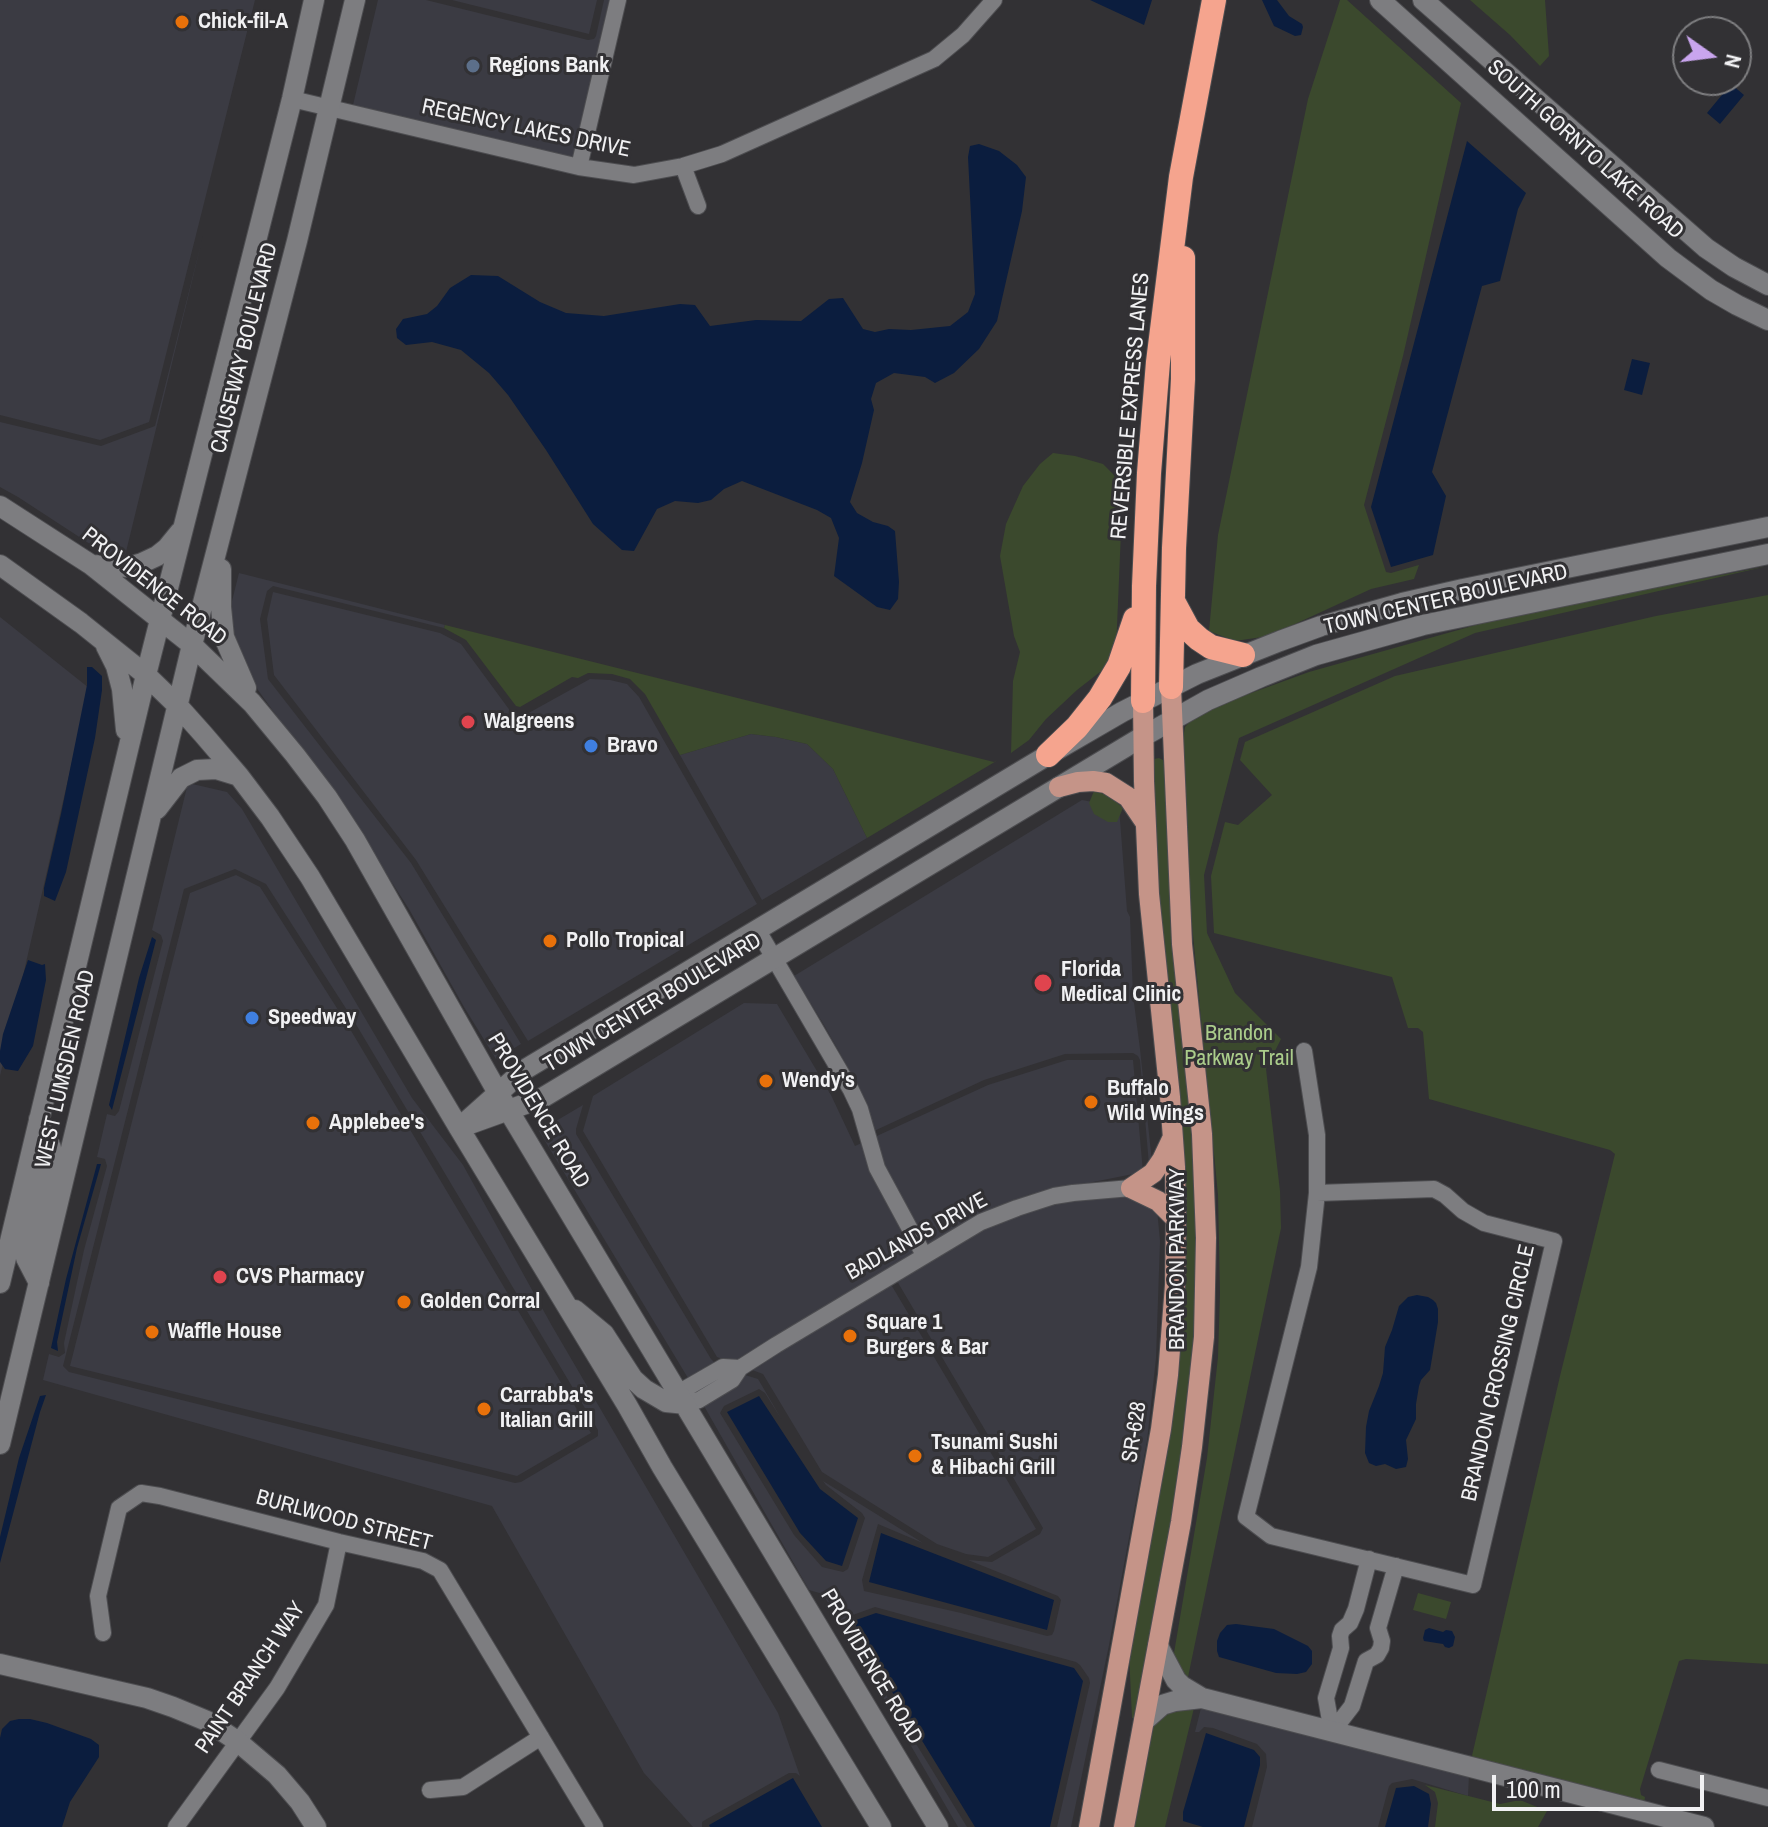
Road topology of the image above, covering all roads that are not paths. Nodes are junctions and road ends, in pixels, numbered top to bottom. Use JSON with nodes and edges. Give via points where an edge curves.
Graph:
{"nodes":[{"id":1,"x":314,"y":0,"type":"edge"},
{"id":2,"x":355,"y":0,"type":"edge"},
{"id":3,"x":618,"y":0,"type":"edge"},
{"id":4,"x":994,"y":0,"type":"edge"},
{"id":5,"x":1214,"y":0,"type":"edge"},
{"id":6,"x":1380,"y":0,"type":"edge"},
{"id":7,"x":1423,"y":0,"type":"edge"},
{"id":8,"x":292,"y":99,"type":"junction"},
{"id":9,"x":330,"y":107,"type":"junction"},
{"id":10,"x":1192,"y":116,"type":"junction"},
{"id":11,"x":683,"y":166,"type":"junction"},
{"id":12,"x":579,"y":167,"type":"junction"},
{"id":13,"x":698,"y":206,"type":"dead end"},
{"id":14,"x":1768,"y":285,"type":"edge"},
{"id":15,"x":1768,"y":320,"type":"edge"},
{"id":16,"x":0,"y":506,"type":"edge"},
{"id":17,"x":184,"y":525,"type":"junction"},
{"id":18,"x":1768,"y":527,"type":"edge"},
{"id":19,"x":223,"y":531,"type":"junction"},
{"id":20,"x":1768,"y":554,"type":"edge"},
{"id":21,"x":90,"y":564,"type":"junction"},
{"id":22,"x":0,"y":565,"type":"edge"},
{"id":23,"x":1144,"y":586,"type":"junction"},
{"id":24,"x":1174,"y":603,"type":"junction"},
{"id":25,"x":161,"y":619,"type":"junction"},
{"id":26,"x":102,"y":639,"type":"junction"},
{"id":27,"x":192,"y":645,"type":"junction"},
{"id":28,"x":1243,"y":655,"type":"junction"},
{"id":29,"x":146,"y":675,"type":"junction"},
{"id":30,"x":1171,"y":687,"type":"junction"},
{"id":31,"x":1143,"y":701,"type":"junction"},
{"id":32,"x":252,"y":703,"type":"junction"},
{"id":33,"x":178,"y":706,"type":"junction"},
{"id":34,"x":1171,"y":721,"type":"junction"},
{"id":35,"x":1142,"y":737,"type":"junction"},
{"id":36,"x":127,"y":753,"type":"junction"},
{"id":37,"x":1048,"y":755,"type":"junction"},
{"id":38,"x":239,"y":776,"type":"junction"},
{"id":39,"x":1059,"y":787,"type":"junction"},
{"id":40,"x":150,"y":819,"type":"junction"},
{"id":41,"x":1145,"y":822,"type":"junction"},
{"id":42,"x":757,"y":929,"type":"junction"},
{"id":43,"x":774,"y":959,"type":"junction"},
{"id":44,"x":1304,"y":1051,"type":"dead end"},
{"id":45,"x":503,"y":1102,"type":"junction"},
{"id":46,"x":39,"y":1119,"type":"junction"},
{"id":47,"x":459,"y":1128,"type":"junction"},
{"id":48,"x":1173,"y":1135,"type":"junction"},
{"id":49,"x":1131,"y":1188,"type":"junction"},
{"id":50,"x":1317,"y":1193,"type":"junction"},
{"id":51,"x":1176,"y":1219,"type":"junction"},
{"id":52,"x":924,"y":1255,"type":"junction"},
{"id":53,"x":0,"y":1283,"type":"edge"},
{"id":54,"x":39,"y":1283,"type":"junction"},
{"id":55,"x":565,"y":1303,"type":"junction"},
{"id":56,"x":682,"y":1398,"type":"junction"},
{"id":57,"x":0,"y":1444,"type":"edge"},
{"id":58,"x":339,"y":1542,"type":"junction"},
{"id":59,"x":1369,"y":1559,"type":"junction"},
{"id":60,"x":1396,"y":1566,"type":"junction"},
{"id":61,"x":1350,"y":1623,"type":"junction"},
{"id":62,"x":1378,"y":1628,"type":"junction"},
{"id":63,"x":103,"y":1633,"type":"dead end"},
{"id":64,"x":1158,"y":1646,"type":"junction"},
{"id":65,"x":1341,"y":1648,"type":"junction"},
{"id":66,"x":1366,"y":1661,"type":"junction"},
{"id":67,"x":0,"y":1664,"type":"edge"},
{"id":68,"x":1202,"y":1698,"type":"junction"},
{"id":69,"x":1144,"y":1721,"type":"junction"},
{"id":70,"x":1332,"y":1732,"type":"junction"},
{"id":71,"x":541,"y":1737,"type":"junction"},
{"id":72,"x":237,"y":1741,"type":"junction"},
{"id":73,"x":1659,"y":1770,"type":"dead end"},
{"id":74,"x":430,"y":1790,"type":"dead end"},
{"id":75,"x":1768,"y":1798,"type":"edge"},
{"id":76,"x":176,"y":1827,"type":"edge"},
{"id":77,"x":316,"y":1827,"type":"edge"},
{"id":78,"x":595,"y":1827,"type":"edge"},
{"id":79,"x":881,"y":1827,"type":"edge"},
{"id":80,"x":938,"y":1827,"type":"edge"},
{"id":81,"x":1089,"y":1827,"type":"edge"},
{"id":82,"x":1124,"y":1827,"type":"edge"},
{"id":83,"x":1704,"y":1827,"type":"edge"}],
"edges":[{"from":1,"to":8,"type":"main road","name":"CAUSEWAY BOULEVARD"},
{"from":2,"to":9,"type":"main road","name":"CAUSEWAY BOULEVARD"},
{"from":3,"to":12,"type":"street"},
{"from":4,"to":11,"type":"street","name":"REGENCY LAKES DRIVE","via":[[934,59],[722,154]]},
{"from":5,"to":10,"type":"highway","name":"REVERSIBLE EXPRESS LANES"},
{"from":6,"to":15,"type":"main road","name":"SOUTH GORNTO LAKE ROAD","via":[[1668,258],[1711,290]]},
{"from":7,"to":14,"type":"main road","name":"SOUTH GORNTO LAKE ROAD","via":[[1706,248]]},
{"from":8,"to":9,"type":"street","name":"REGENCY LAKES DRIVE"},
{"from":8,"to":17,"type":"main road","name":"CAUSEWAY BOULEVARD"},
{"from":9,"to":12,"type":"street","name":"REGENCY LAKES DRIVE"},
{"from":9,"to":19,"type":"main road","name":"CAUSEWAY BOULEVARD"},
{"from":10,"to":23,"type":"highway","name":"REVERSIBLE EXPRESS LANES","via":[[1158,362]]},
{"from":10,"to":24,"type":"highway","name":"REVERSIBLE EXPRESS LANES"},
{"from":11,"to":12,"type":"street","name":"REGENCY LAKES DRIVE","via":[[634,175]]},
{"from":11,"to":13,"type":"street"},
{"from":16,"to":21,"type":"main road","name":"PROVIDENCE ROAD"},
{"from":17,"to":21,"type":"main road","via":[[167,548],[142,563]]},
{"from":17,"to":25,"type":"main road","name":"CAUSEWAY BOULEVARD"},
{"from":18,"to":28,"type":"main road","name":"TOWN CENTER BOULEVARD","via":[[1402,603]]},
{"from":19,"to":27,"type":"main road","name":"CAUSEWAY BOULEVARD"},
{"from":19,"to":32,"type":"main road","via":[[222,625]]},
{"from":20,"to":34,"type":"main road","name":"TOWN CENTER BOULEVARD","via":[[1372,639],[1261,677]]},
{"from":21,"to":25,"type":"main road","name":"PROVIDENCE ROAD"},
{"from":22,"to":26,"type":"main road"},
{"from":23,"to":31,"type":"highway","name":"REVERSIBLE EXPRESS LANES"},
{"from":23,"to":37,"type":"highway","via":[[1126,649],[1110,682],[1089,714]]},
{"from":24,"to":28,"type":"highway","via":[[1199,639]]},
{"from":24,"to":30,"type":"highway","name":"REVERSIBLE EXPRESS LANES"},
{"from":25,"to":27,"type":"main road","name":"PROVIDENCE ROAD"},
{"from":25,"to":29,"type":"main road","name":"CAUSEWAY BOULEVARD"},
{"from":26,"to":29,"type":"main road"},
{"from":26,"to":36,"type":"main road","via":[[122,689]]},
{"from":27,"to":32,"type":"main road","name":"PROVIDENCE ROAD"},
{"from":27,"to":33,"type":"main road","name":"CAUSEWAY BOULEVARD"},
{"from":28,"to":30,"type":"main road","name":"TOWN CENTER BOULEVARD"},
{"from":29,"to":33,"type":"main road"},
{"from":29,"to":36,"type":"main road","name":"WEST LUMSDEN ROAD"},
{"from":30,"to":31,"type":"main road","name":"TOWN CENTER BOULEVARD"},
{"from":30,"to":34,"type":"main road","name":"BRANDON PARKWAY"},
{"from":31,"to":35,"type":"main road"},
{"from":31,"to":37,"type":"main road","name":"TOWN CENTER BOULEVARD"},
{"from":32,"to":45,"type":"main road","name":"PROVIDENCE ROAD","via":[[355,840]]},
{"from":33,"to":38,"type":"main road"},
{"from":33,"to":40,"type":"main road","name":"WEST LUMSDEN ROAD"},
{"from":34,"to":35,"type":"main road","name":"TOWN CENTER BOULEVARD"},
{"from":34,"to":64,"type":"main road","name":"BRANDON PARKWAY","via":[[1182,944],[1202,1134],[1206,1238],[1196,1416]]},
{"from":35,"to":39,"type":"main road","name":"TOWN CENTER BOULEVARD"},
{"from":35,"to":41,"type":"main road"},
{"from":36,"to":46,"type":"main road","name":"WEST LUMSDEN ROAD"},
{"from":37,"to":42,"type":"main road","name":"TOWN CENTER BOULEVARD"},
{"from":38,"to":40,"type":"main road","via":[[197,770],[181,778]]},
{"from":38,"to":47,"type":"main road","via":[[310,877]]},
{"from":39,"to":41,"type":"main road","via":[[1106,783],[1128,797]]},
{"from":39,"to":43,"type":"main road","name":"TOWN CENTER BOULEVARD"},
{"from":40,"to":54,"type":"main road","name":"WEST LUMSDEN ROAD"},
{"from":41,"to":48,"type":"main road"},
{"from":42,"to":43,"type":"street"},
{"from":42,"to":45,"type":"main road","name":"TOWN CENTER BOULEVARD","via":[[524,1070]]},
{"from":43,"to":45,"type":"main road","name":"TOWN CENTER BOULEVARD","via":[[542,1098]]},
{"from":43,"to":52,"type":"street","via":[[851,1090],[877,1168]]},
{"from":44,"to":50,"type":"street","name":"BRANDON CROSSING CIRCLE","via":[[1317,1135]]},
{"from":45,"to":47,"type":"main road","name":"TOWN CENTER BOULEVARD"},
{"from":45,"to":56,"type":"main road","name":"PROVIDENCE ROAD"},
{"from":46,"to":53,"type":"main road","name":"WEST LUMSDEN ROAD"},
{"from":46,"to":54,"type":"main road","via":[[51,1148],[26,1258]]},
{"from":47,"to":55,"type":"main road"},
{"from":48,"to":49,"type":"main road","via":[[1158,1167]]},
{"from":48,"to":51,"type":"main road","name":"SR-628"},
{"from":49,"to":51,"type":"main road","via":[[1158,1201]]},
{"from":49,"to":52,"type":"street","name":"BADLANDS DRIVE","via":[[1033,1202],[981,1222]]},
{"from":50,"to":59,"type":"street","name":"BRANDON CROSSING CIRCLE","via":[[1309,1267],[1246,1517],[1271,1536]]},
{"from":50,"to":60,"type":"street","name":"BRANDON CROSSING CIRCLE","via":[[1434,1189],[1484,1223],[1554,1241],[1473,1585]]},
{"from":51,"to":81,"type":"main road","name":"SR-628","via":[[1161,1429]]},
{"from":52,"to":56,"type":"street","name":"BADLANDS DRIVE","via":[[740,1368],[732,1380],[699,1400]]},
{"from":54,"to":57,"type":"main road","name":"WEST LUMSDEN ROAD"},
{"from":55,"to":56,"type":"main road","via":[[604,1334],[644,1389],[666,1402]]},
{"from":55,"to":79,"type":"main road"},
{"from":56,"to":80,"type":"main road","name":"PROVIDENCE ROAD"},
{"from":58,"to":63,"type":"street","name":"BURLWOOD STREET","via":[[141,1493],[119,1508],[98,1596]]},
{"from":58,"to":71,"type":"street","name":"BURLWOOD STREET","via":[[423,1561],[440,1570]]},
{"from":58,"to":72,"type":"street","name":"PAINT BRANCH WAY","via":[[326,1605],[277,1688]]},
{"from":59,"to":60,"type":"street","name":"BRANDON CROSSING CIRCLE"},
{"from":59,"to":61,"type":"street"},
{"from":60,"to":62,"type":"street"},
{"from":61,"to":62,"type":"street","via":[[1366,1620]]},
{"from":61,"to":65,"type":"street","via":[[1342,1630]]},
{"from":62,"to":66,"type":"street","via":[[1381,1648]]},
{"from":64,"to":68,"type":"main road","via":[[1176,1680]]},
{"from":64,"to":69,"type":"main road","name":"BRANDON PARKWAY"},
{"from":65,"to":66,"type":"street","via":[[1350,1659]]},
{"from":65,"to":70,"type":"street","via":[[1326,1698]]},
{"from":66,"to":70,"type":"street","via":[[1352,1706]]},
{"from":67,"to":72,"type":"main road","via":[[147,1698],[207,1721]]},
{"from":68,"to":69,"type":"main road","via":[[1162,1705]]},
{"from":68,"to":70,"type":"main road"},
{"from":69,"to":82,"type":"main road","name":"BRANDON PARKWAY"},
{"from":70,"to":83,"type":"main road"},
{"from":71,"to":74,"type":"street","via":[[463,1787]]},
{"from":71,"to":78,"type":"street","name":"BURLWOOD STREET"},
{"from":72,"to":76,"type":"street","name":"PAINT BRANCH WAY"},
{"from":72,"to":77,"type":"main road","via":[[288,1787]]},
{"from":73,"to":75,"type":"street"}]}
